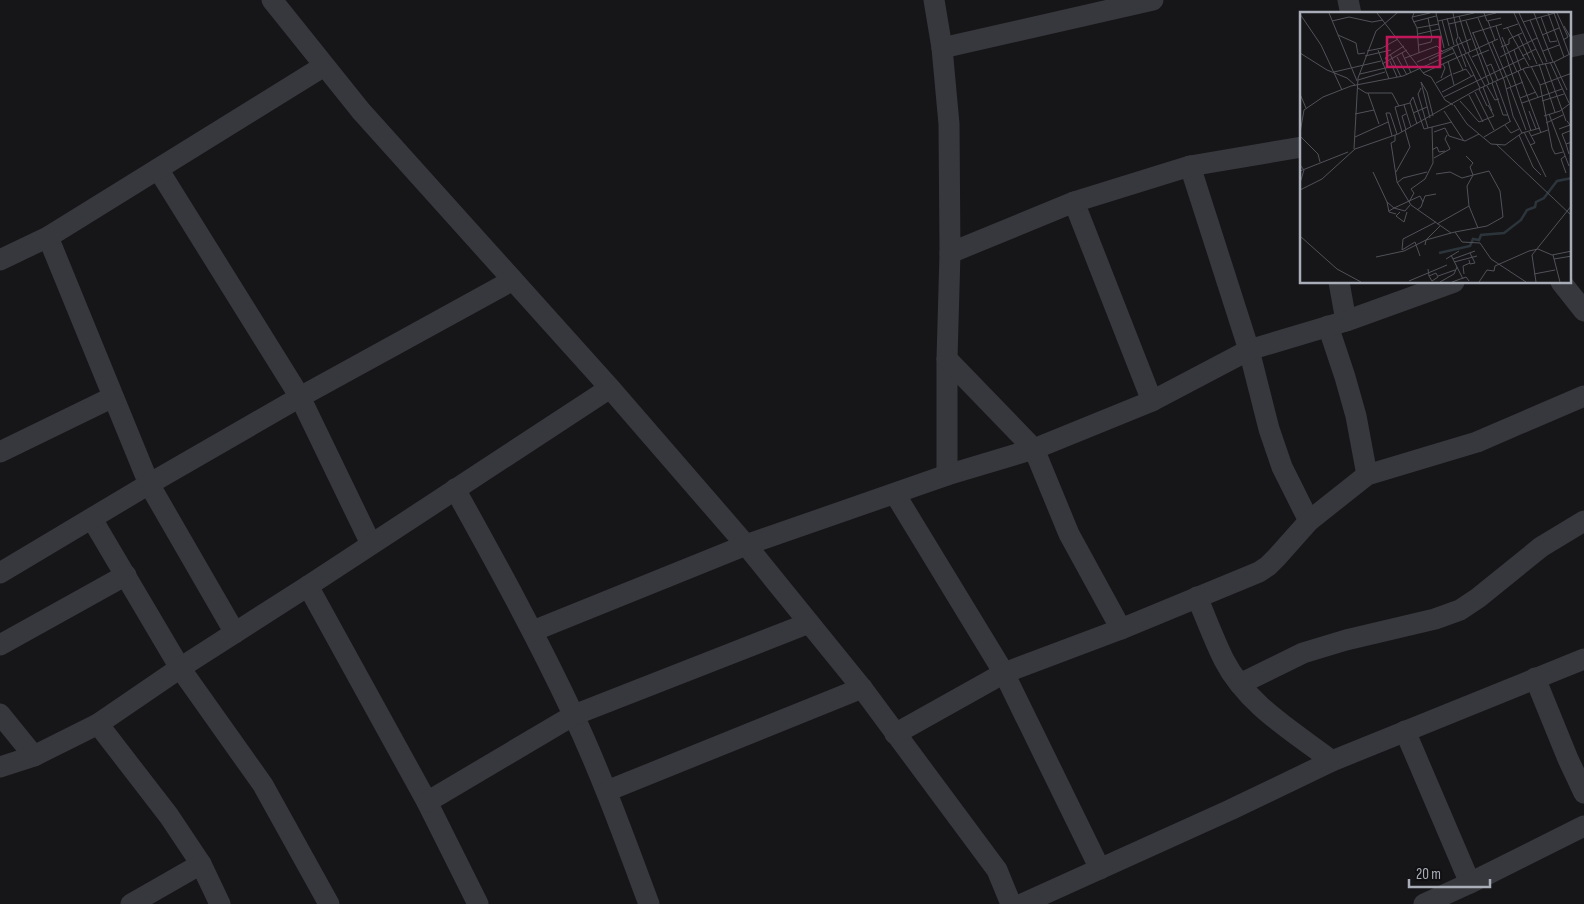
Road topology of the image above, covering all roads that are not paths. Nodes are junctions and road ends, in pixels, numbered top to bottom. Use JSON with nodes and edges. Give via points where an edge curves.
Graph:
{"nodes":[{"id":1,"x":272,"y":0,"type":"edge"},
{"id":2,"x":934,"y":0,"type":"edge"},
{"id":3,"x":1153,"y":0,"type":"edge"},
{"id":4,"x":942,"y":48,"type":"junction"},
{"id":5,"x":324,"y":66,"type":"junction"},
{"id":6,"x":1300,"y":147,"type":"edge"},
{"id":7,"x":1190,"y":166,"type":"junction"},
{"id":8,"x":158,"y":169,"type":"junction"},
{"id":9,"x":1074,"y":202,"type":"junction"},
{"id":10,"x":48,"y":237,"type":"junction"},
{"id":11,"x":950,"y":253,"type":"junction"},
{"id":12,"x":0,"y":260,"type":"edge"},
{"id":13,"x":513,"y":280,"type":"junction"},
{"id":14,"x":1339,"y":284,"type":"edge"},
{"id":15,"x":1448,"y":284,"type":"edge"},
{"id":16,"x":1563,"y":284,"type":"edge"},
{"id":17,"x":1584,"y":311,"type":"edge"},
{"id":18,"x":1337,"y":323,"type":"junction"},
{"id":19,"x":1249,"y":350,"type":"junction"},
{"id":20,"x":947,"y":359,"type":"junction"},
{"id":21,"x":610,"y":388,"type":"junction"},
{"id":22,"x":1584,"y":396,"type":"edge"},
{"id":23,"x":114,"y":397,"type":"junction"},
{"id":24,"x":300,"y":397,"type":"junction"},
{"id":25,"x":1152,"y":400,"type":"junction"},
{"id":26,"x":1034,"y":449,"type":"junction"},
{"id":27,"x":0,"y":452,"type":"edge"},
{"id":28,"x":947,"y":475,"type":"junction"},
{"id":29,"x":1367,"y":476,"type":"junction"},
{"id":30,"x":149,"y":484,"type":"junction"},
{"id":31,"x":455,"y":489,"type":"junction"},
{"id":32,"x":895,"y":494,"type":"junction"},
{"id":33,"x":92,"y":519,"type":"junction"},
{"id":34,"x":1309,"y":520,"type":"junction"},
{"id":35,"x":1584,"y":521,"type":"edge"},
{"id":36,"x":371,"y":544,"type":"junction"},
{"id":37,"x":746,"y":545,"type":"junction"},
{"id":38,"x":0,"y":574,"type":"edge"},
{"id":39,"x":126,"y":575,"type":"junction"},
{"id":40,"x":308,"y":586,"type":"junction"},
{"id":41,"x":1198,"y":597,"type":"junction"},
{"id":42,"x":809,"y":623,"type":"junction"},
{"id":43,"x":1121,"y":629,"type":"junction"},
{"id":44,"x":533,"y":631,"type":"junction"},
{"id":45,"x":235,"y":633,"type":"junction"},
{"id":46,"x":0,"y":645,"type":"edge"},
{"id":47,"x":1584,"y":659,"type":"edge"},
{"id":48,"x":180,"y":668,"type":"junction"},
{"id":49,"x":1004,"y":673,"type":"junction"},
{"id":50,"x":1535,"y":678,"type":"junction"},
{"id":51,"x":1240,"y":684,"type":"junction"},
{"id":52,"x":862,"y":688,"type":"junction"},
{"id":53,"x":0,"y":714,"type":"edge"},
{"id":54,"x":574,"y":715,"type":"junction"},
{"id":55,"x":98,"y":724,"type":"junction"},
{"id":56,"x":1405,"y":731,"type":"junction"},
{"id":57,"x":895,"y":734,"type":"junction"},
{"id":58,"x":34,"y":756,"type":"junction"},
{"id":59,"x":1332,"y":761,"type":"junction"},
{"id":60,"x":0,"y":767,"type":"edge"},
{"id":61,"x":606,"y":791,"type":"junction"},
{"id":62,"x":1584,"y":793,"type":"edge"},
{"id":63,"x":427,"y":802,"type":"junction"},
{"id":64,"x":1584,"y":826,"type":"edge"},
{"id":65,"x":201,"y":864,"type":"junction"},
{"id":66,"x":1100,"y":869,"type":"junction"},
{"id":67,"x":1470,"y":883,"type":"junction"},
{"id":68,"x":131,"y":904,"type":"edge"},
{"id":69,"x":220,"y":904,"type":"edge"},
{"id":70,"x":328,"y":904,"type":"edge"},
{"id":71,"x":478,"y":904,"type":"edge"},
{"id":72,"x":649,"y":904,"type":"edge"},
{"id":73,"x":1011,"y":904,"type":"edge"},
{"id":74,"x":1022,"y":904,"type":"edge"},
{"id":75,"x":1424,"y":904,"type":"edge"}],
"edges":[{"from":1,"to":5,"type":"street"},
{"from":2,"to":4,"type":"street"},
{"from":3,"to":4,"type":"street"},
{"from":4,"to":11,"type":"street","via":[[949,124]]},
{"from":5,"to":8,"type":"street"},
{"from":5,"to":13,"type":"street","via":[[361,112]]},
{"from":6,"to":7,"type":"street"},
{"from":7,"to":9,"type":"street"},
{"from":7,"to":19,"type":"street"},
{"from":8,"to":10,"type":"street"},
{"from":8,"to":24,"type":"street"},
{"from":9,"to":11,"type":"street"},
{"from":9,"to":25,"type":"street"},
{"from":10,"to":12,"type":"street"},
{"from":10,"to":23,"type":"street"},
{"from":11,"to":20,"type":"street"},
{"from":13,"to":21,"type":"street"},
{"from":13,"to":24,"type":"street"},
{"from":14,"to":18,"type":"street"},
{"from":15,"to":18,"type":"street"},
{"from":16,"to":17,"type":"street"},
{"from":18,"to":19,"type":"street"},
{"from":18,"to":29,"type":"street"},
{"from":19,"to":25,"type":"street"},
{"from":19,"to":34,"type":"street","via":[[1282,466]]},
{"from":20,"to":26,"type":"street"},
{"from":20,"to":28,"type":"street"},
{"from":21,"to":31,"type":"street"},
{"from":21,"to":37,"type":"street"},
{"from":22,"to":29,"type":"street","via":[[1477,442]]},
{"from":23,"to":27,"type":"street"},
{"from":23,"to":30,"type":"street"},
{"from":24,"to":30,"type":"street"},
{"from":24,"to":36,"type":"street"},
{"from":25,"to":26,"type":"street"},
{"from":26,"to":28,"type":"street"},
{"from":26,"to":43,"type":"street","via":[[1069,534]]},
{"from":28,"to":32,"type":"street"},
{"from":29,"to":34,"type":"street"},
{"from":30,"to":33,"type":"street"},
{"from":30,"to":45,"type":"street"},
{"from":31,"to":36,"type":"street"},
{"from":31,"to":44,"type":"street"},
{"from":32,"to":37,"type":"street"},
{"from":32,"to":49,"type":"street"},
{"from":33,"to":38,"type":"street"},
{"from":33,"to":39,"type":"street"},
{"from":34,"to":41,"type":"street","via":[[1268,566]]},
{"from":35,"to":51,"type":"street","via":[[1541,547],[1460,610],[1303,652]]},
{"from":36,"to":40,"type":"street"},
{"from":37,"to":42,"type":"street"},
{"from":37,"to":44,"type":"street"},
{"from":39,"to":46,"type":"street"},
{"from":39,"to":48,"type":"street"},
{"from":40,"to":45,"type":"street"},
{"from":40,"to":63,"type":"street"},
{"from":41,"to":43,"type":"street"},
{"from":41,"to":51,"type":"street","via":[[1225,662]]},
{"from":42,"to":52,"type":"street"},
{"from":42,"to":54,"type":"street"},
{"from":43,"to":49,"type":"street"},
{"from":44,"to":54,"type":"street"},
{"from":45,"to":48,"type":"street"},
{"from":47,"to":50,"type":"street"},
{"from":48,"to":55,"type":"street"},
{"from":48,"to":70,"type":"street","via":[[263,785]]},
{"from":49,"to":57,"type":"street"},
{"from":49,"to":66,"type":"street"},
{"from":50,"to":56,"type":"street"},
{"from":50,"to":62,"type":"street"},
{"from":51,"to":59,"type":"street","via":[[1264,710]]},
{"from":52,"to":57,"type":"street"},
{"from":52,"to":61,"type":"street"},
{"from":53,"to":58,"type":"street"},
{"from":54,"to":61,"type":"street"},
{"from":54,"to":63,"type":"street"},
{"from":55,"to":58,"type":"street"},
{"from":55,"to":65,"type":"street","via":[[169,816]]},
{"from":56,"to":59,"type":"street"},
{"from":56,"to":67,"type":"street"},
{"from":57,"to":73,"type":"street","via":[[997,870]]},
{"from":58,"to":60,"type":"street"},
{"from":59,"to":66,"type":"street"},
{"from":61,"to":72,"type":"street"},
{"from":63,"to":71,"type":"street"},
{"from":64,"to":67,"type":"street"},
{"from":65,"to":68,"type":"street"},
{"from":65,"to":69,"type":"street"},
{"from":66,"to":74,"type":"street"},
{"from":67,"to":75,"type":"street"}]}
